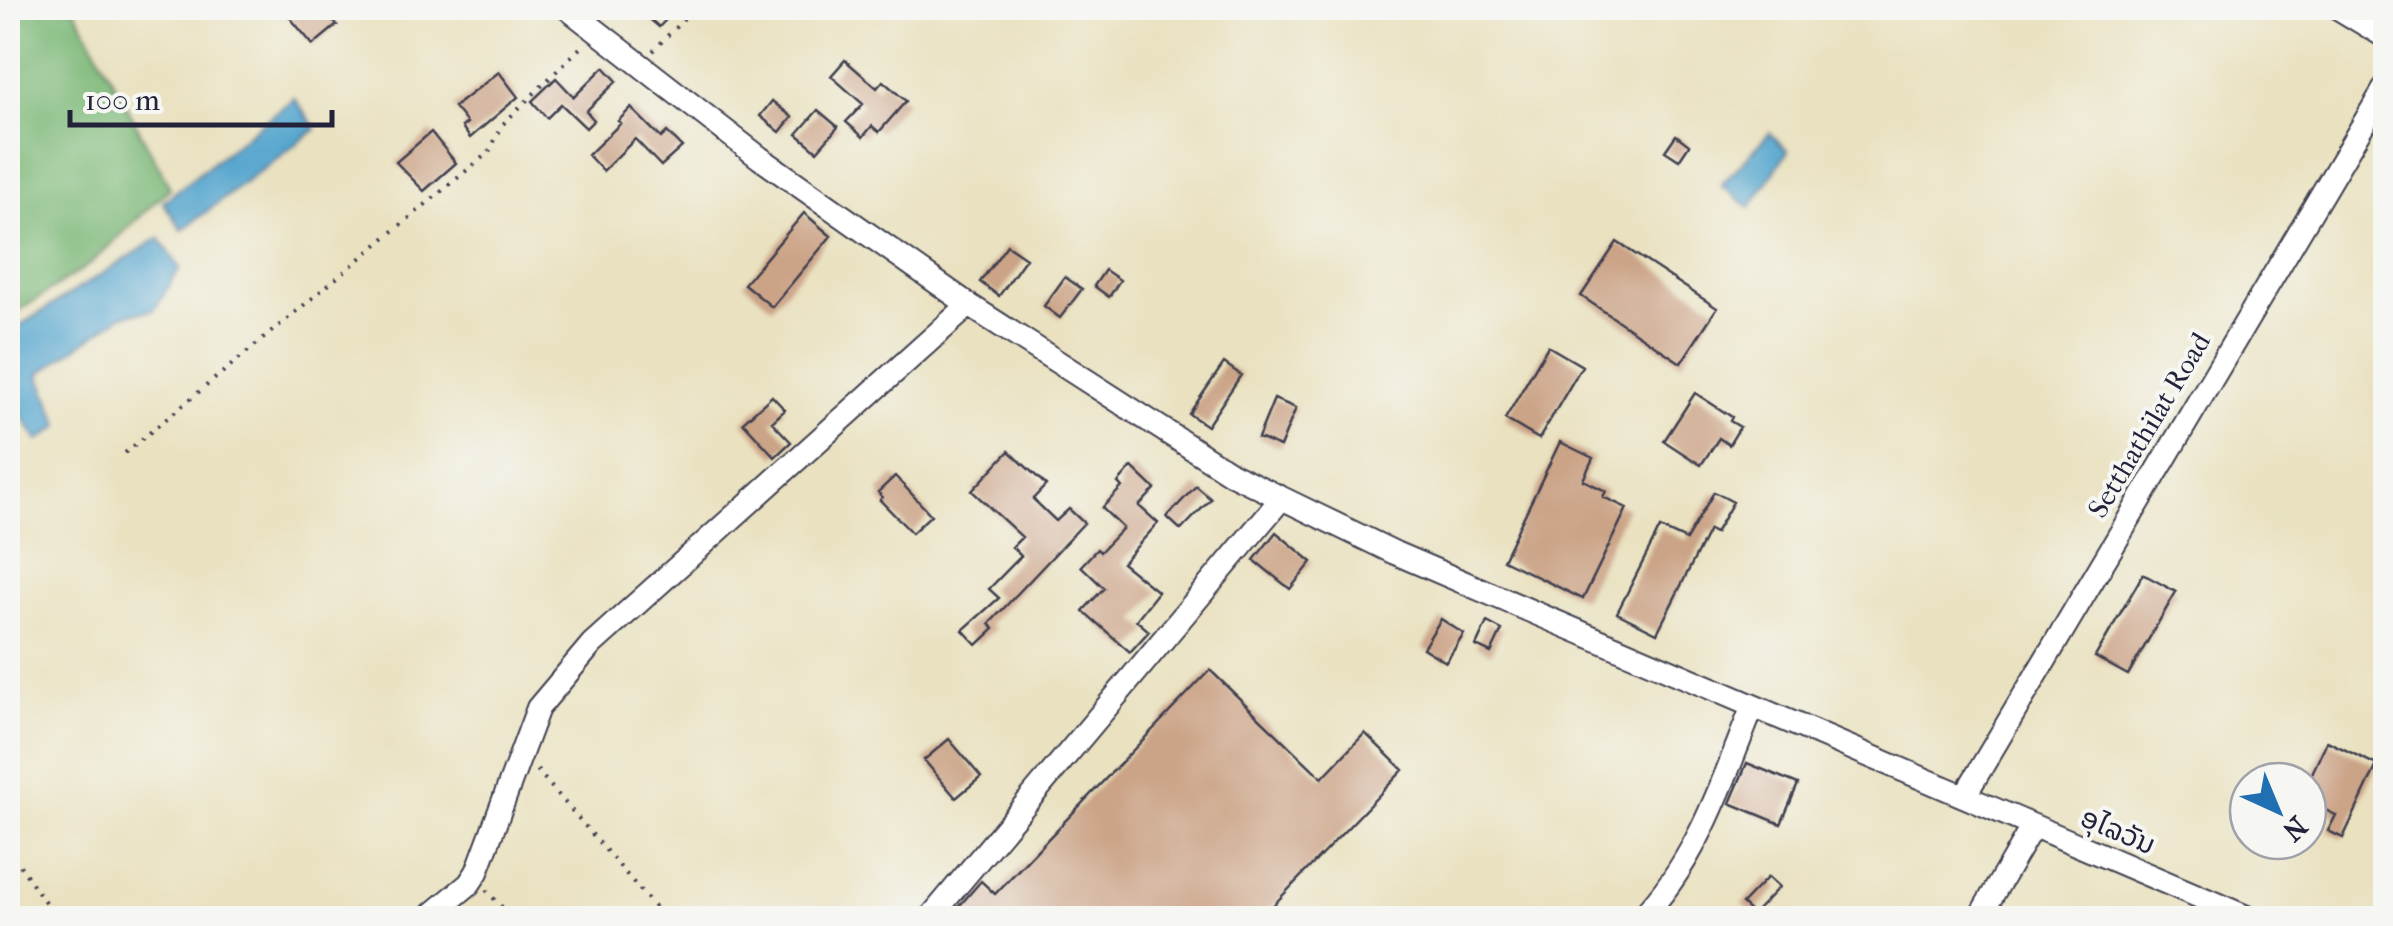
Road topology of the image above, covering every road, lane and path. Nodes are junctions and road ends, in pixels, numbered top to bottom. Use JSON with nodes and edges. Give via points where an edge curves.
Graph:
{"nodes":[{"id":1,"x":566,"y":8,"type":"edge"},
{"id":2,"x":694,"y":8,"type":"edge"},
{"id":3,"x":2338,"y":8,"type":"edge"},
{"id":4,"x":596,"y":30,"type":"junction"},
{"id":5,"x":2386,"y":37,"type":"edge"},
{"id":6,"x":640,"y":64,"type":"junction"},
{"id":7,"x":2386,"y":86,"type":"edge"},
{"id":8,"x":969,"y":305,"type":"junction"},
{"id":9,"x":125,"y":453,"type":"dead end"},
{"id":10,"x":1281,"y":499,"type":"junction"},
{"id":11,"x":1754,"y":706,"type":"junction"},
{"id":12,"x":523,"y":753,"type":"junction"},
{"id":13,"x":1965,"y":795,"type":"junction"},
{"id":14,"x":2032,"y":827,"type":"junction"},
{"id":15,"x":8,"y":848,"type":"edge"},
{"id":16,"x":477,"y":872,"type":"junction"},
{"id":17,"x":56,"y":918,"type":"edge"},
{"id":18,"x":428,"y":918,"type":"edge"},
{"id":19,"x":512,"y":918,"type":"edge"},
{"id":20,"x":664,"y":918,"type":"edge"},
{"id":21,"x":930,"y":918,"type":"edge"},
{"id":22,"x":1641,"y":918,"type":"edge"},
{"id":23,"x":1979,"y":918,"type":"edge"},
{"id":24,"x":2249,"y":918,"type":"edge"}],
"edges":[{"from":1,"to":4,"type":"street","name":"ອຸໄລວັນ"},
{"from":2,"to":6,"type":"path"},
{"from":3,"to":5,"type":"street"},
{"from":4,"to":6,"type":"street","name":"ອຸໄລວັນ"},
{"from":4,"to":9,"type":"path","via":[[503,124],[489,152]]},
{"from":6,"to":8,"type":"street","name":"ອຸໄລວັນ"},
{"from":7,"to":13,"type":"street","name":"Setthathilat Road"},
{"from":8,"to":10,"type":"street","name":"ອຸໄລວັນ"},
{"from":8,"to":12,"type":"street","via":[[592,644],[538,708]]},
{"from":10,"to":11,"type":"street","name":"ອຸໄລວັນ"},
{"from":10,"to":21,"type":"street"},
{"from":11,"to":13,"type":"street","name":"ອຸໄລວັນ"},
{"from":11,"to":22,"type":"street","via":[[1700,836]]},
{"from":12,"to":16,"type":"street"},
{"from":12,"to":20,"type":"path"},
{"from":13,"to":14,"type":"street","name":"ອຸໄລວັນ"},
{"from":14,"to":23,"type":"street"},
{"from":14,"to":24,"type":"street","name":"ອຸໄລວັນ"},
{"from":15,"to":17,"type":"path"},
{"from":16,"to":18,"type":"street"},
{"from":16,"to":19,"type":"path"}]}
